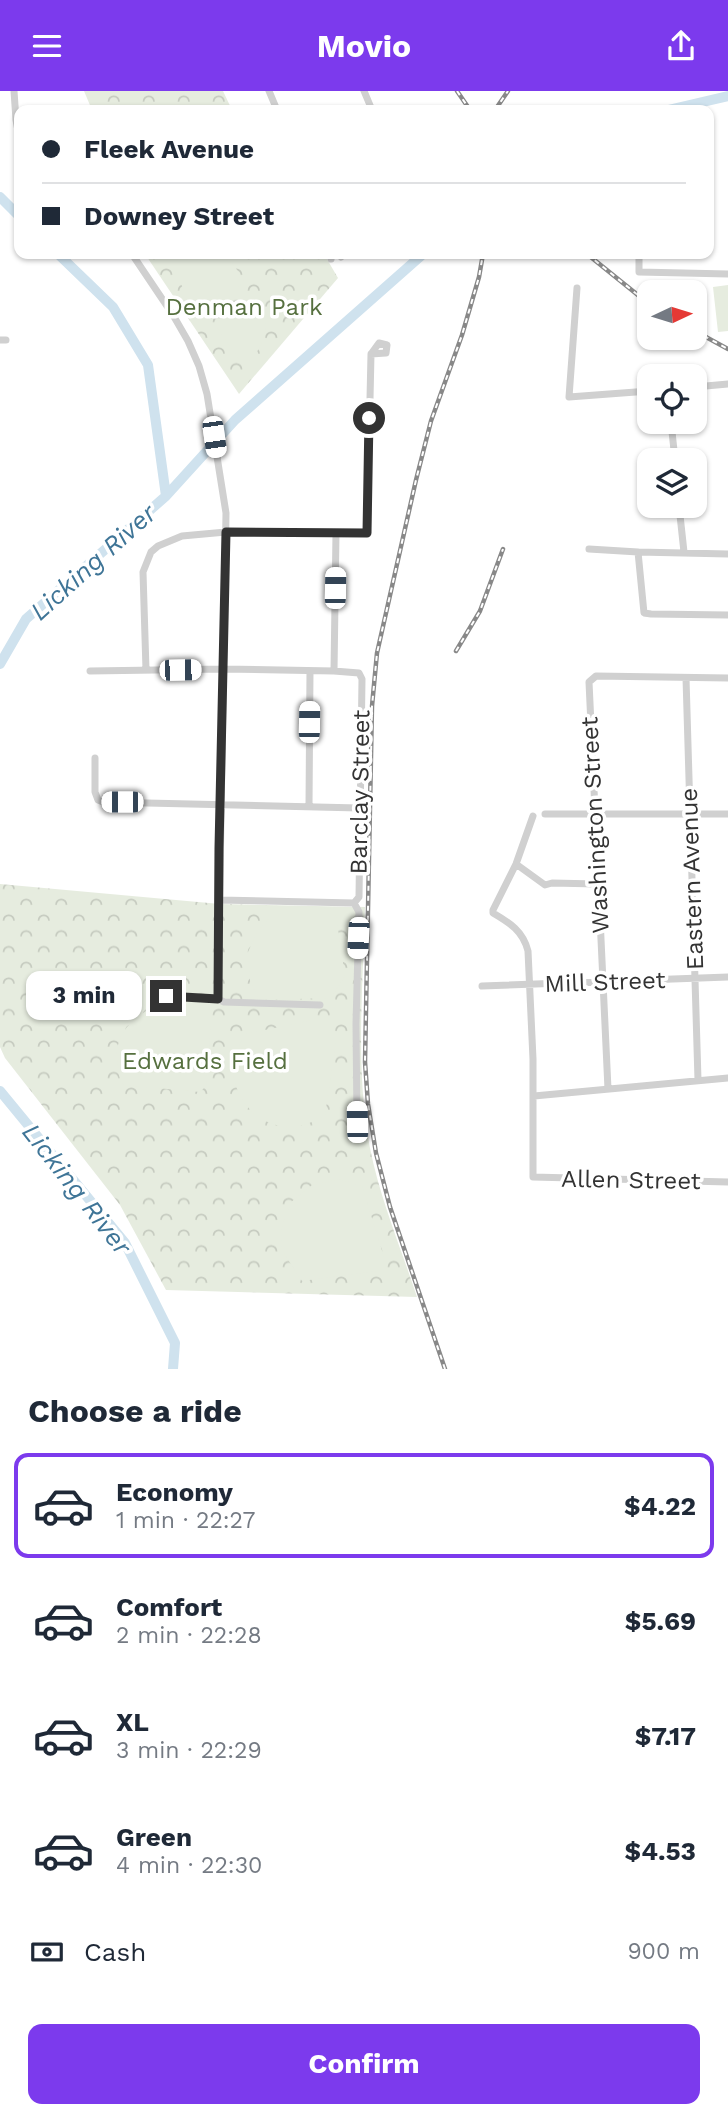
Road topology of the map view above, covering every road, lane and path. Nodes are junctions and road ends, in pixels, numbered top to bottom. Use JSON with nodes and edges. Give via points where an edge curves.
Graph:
{"nodes":[{"id":1,"x":135,"y":259,"type":"edge"},
{"id":2,"x":639,"y":259,"type":"edge"},
{"id":3,"x":728,"y":274,"type":"edge"},
{"id":4,"x":577,"y":288,"type":"dead end"},
{"id":5,"x":371,"y":354,"type":"dead end"},
{"id":6,"x":728,"y":384,"type":"edge"},
{"id":7,"x":707,"y":386,"type":"edge"},
{"id":8,"x":637,"y":392,"type":"edge"},
{"id":9,"x":680,"y":518,"type":"edge"},
{"id":10,"x":226,"y":532,"type":"junction"},
{"id":11,"x":337,"y":533,"type":"junction"},
{"id":12,"x":589,"y":549,"type":"dead end"},
{"id":13,"x":638,"y":552,"type":"junction"},
{"id":14,"x":684,"y":552,"type":"junction"},
{"id":15,"x":728,"y":554,"type":"edge"},
{"id":16,"x":728,"y":615,"type":"edge"},
{"id":17,"x":223,"y":669,"type":"junction"},
{"id":18,"x":146,"y":670,"type":"junction"},
{"id":19,"x":90,"y":671,"type":"dead end"},
{"id":20,"x":310,"y":671,"type":"junction"},
{"id":21,"x":334,"y":671,"type":"junction"},
{"id":22,"x":686,"y":678,"type":"junction"},
{"id":23,"x":728,"y":678,"type":"edge"},
{"id":24,"x":95,"y":758,"type":"dead end"},
{"id":25,"x":220,"y":804,"type":"junction"},
{"id":26,"x":309,"y":806,"type":"junction"},
{"id":27,"x":359,"y":807,"type":"junction"},
{"id":28,"x":545,"y":814,"type":"dead end"},
{"id":29,"x":596,"y":814,"type":"junction"},
{"id":30,"x":690,"y":814,"type":"junction"},
{"id":31,"x":728,"y":814,"type":"edge"},
{"id":32,"x":533,"y":816,"type":"dead end"},
{"id":33,"x":516,"y":864,"type":"junction"},
{"id":34,"x":597,"y":884,"type":"junction"},
{"id":35,"x":219,"y":900,"type":"junction"},
{"id":36,"x":354,"y":903,"type":"junction"},
{"id":37,"x":728,"y":978,"type":"edge"},
{"id":38,"x":695,"y":979,"type":"junction"},
{"id":39,"x":604,"y":982,"type":"junction"},
{"id":40,"x":529,"y":985,"type":"junction"},
{"id":41,"x":482,"y":986,"type":"dead end"},
{"id":42,"x":166,"y":996,"type":"dead end"},
{"id":43,"x":218,"y":999,"type":"junction"},
{"id":44,"x":320,"y":1005,"type":"dead end"},
{"id":45,"x":728,"y":1077,"type":"edge"},
{"id":46,"x":698,"y":1080,"type":"junction"},
{"id":47,"x":608,"y":1089,"type":"junction"},
{"id":48,"x":534,"y":1096,"type":"junction"},
{"id":49,"x":357,"y":1122,"type":"dead end"},
{"id":50,"x":728,"y":1182,"type":"edge"}],
"edges":[{"from":1,"to":10,"type":"street","via":[[188,341],[204,380]]},
{"from":2,"to":3,"type":"street","via":[[639,272]]},
{"from":4,"to":8,"type":"street","via":[[569,397]]},
{"from":5,"to":11,"type":"street","via":[[367,533]]},
{"from":6,"to":7,"type":"street"},
{"from":9,"to":14,"type":"street"},
{"from":10,"to":11,"type":"street"},
{"from":10,"to":17,"type":"street"},
{"from":10,"to":18,"type":"street","via":[[182,536],[151,552],[143,572]]},
{"from":11,"to":21,"type":"street"},
{"from":12,"to":13,"type":"street"},
{"from":13,"to":14,"type":"street"},
{"from":13,"to":16,"type":"street","via":[[643,611]]},
{"from":14,"to":15,"type":"street"},
{"from":17,"to":18,"type":"street"},
{"from":17,"to":20,"type":"street"},
{"from":17,"to":25,"type":"street"},
{"from":18,"to":19,"type":"street"},
{"from":20,"to":21,"type":"street"},
{"from":20,"to":26,"type":"street"},
{"from":21,"to":27,"type":"street","name":"Barclay Street","via":[[356,672],[362,679]]},
{"from":22,"to":23,"type":"street"},
{"from":22,"to":29,"type":"street","name":"Washington Street","via":[[601,676],[589,683]]},
{"from":22,"to":30,"type":"street","name":"Eastern Avenue"},
{"from":24,"to":25,"type":"street","via":[[95,792],[103,802]]},
{"from":25,"to":26,"type":"street"},
{"from":25,"to":35,"type":"street"},
{"from":26,"to":27,"type":"street"},
{"from":27,"to":36,"type":"street","name":"Barclay Street","via":[[359,897]]},
{"from":28,"to":29,"type":"street"},
{"from":29,"to":30,"type":"street"},
{"from":29,"to":34,"type":"street","name":"Washington Street"},
{"from":30,"to":31,"type":"street"},
{"from":30,"to":38,"type":"street","name":"Eastern Avenue"},
{"from":32,"to":33,"type":"street"},
{"from":33,"to":34,"type":"street","via":[[545,885]]},
{"from":33,"to":40,"type":"street","via":[[493,913],[522,935],[528,951]]},
{"from":34,"to":39,"type":"street","name":"Washington Street"},
{"from":35,"to":36,"type":"street"},
{"from":35,"to":43,"type":"street"},
{"from":36,"to":49,"type":"street","name":"Barclay Street","via":[[359,912]]},
{"from":37,"to":38,"type":"street","name":"Mill Street"},
{"from":38,"to":39,"type":"street","name":"Mill Street"},
{"from":38,"to":46,"type":"street","name":"Eastern Avenue"},
{"from":39,"to":40,"type":"street","name":"Mill Street"},
{"from":39,"to":47,"type":"street","name":"Washington Street"},
{"from":40,"to":41,"type":"street","name":"Mill Street"},
{"from":40,"to":48,"type":"street"},
{"from":42,"to":43,"type":"street"},
{"from":43,"to":44,"type":"street"},
{"from":45,"to":46,"type":"street"},
{"from":46,"to":47,"type":"street"},
{"from":47,"to":48,"type":"street"},
{"from":48,"to":50,"type":"street","name":"Allen Street","via":[[533,1177]]}]}
